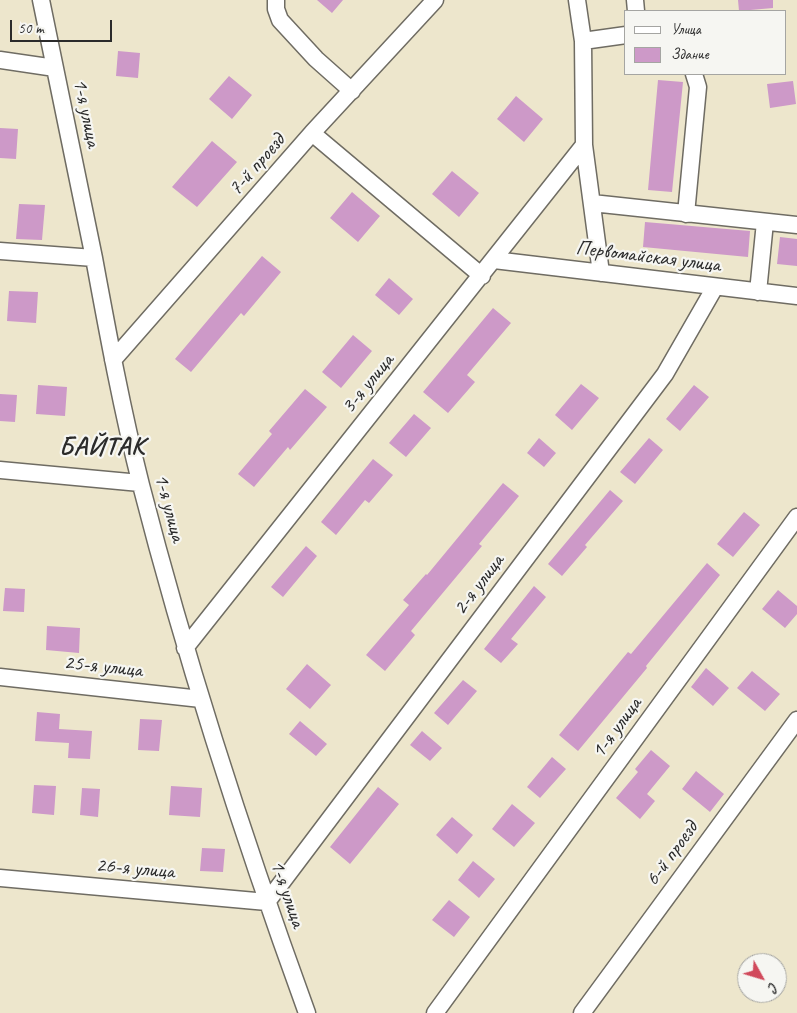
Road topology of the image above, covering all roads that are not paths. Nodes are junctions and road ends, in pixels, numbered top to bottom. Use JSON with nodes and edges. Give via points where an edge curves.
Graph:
{"nodes":[{"id":1,"x":41,"y":0,"type":"edge"},
{"id":2,"x":276,"y":0,"type":"edge"},
{"id":3,"x":435,"y":0,"type":"edge"},
{"id":4,"x":577,"y":0,"type":"edge"},
{"id":5,"x":624,"y":35,"type":"edge"},
{"id":6,"x":583,"y":41,"type":"junction"},
{"id":7,"x":0,"y":60,"type":"edge"},
{"id":8,"x":55,"y":68,"type":"junction"},
{"id":9,"x":694,"y":75,"type":"edge"},
{"id":10,"x":352,"y":91,"type":"junction"},
{"id":11,"x":312,"y":133,"type":"junction"},
{"id":12,"x":584,"y":145,"type":"junction"},
{"id":13,"x":592,"y":203,"type":"junction"},
{"id":14,"x":686,"y":214,"type":"junction"},
{"id":15,"x":765,"y":222,"type":"junction"},
{"id":16,"x":797,"y":226,"type":"edge"},
{"id":17,"x":0,"y":251,"type":"edge"},
{"id":18,"x":94,"y":258,"type":"junction"},
{"id":19,"x":494,"y":260,"type":"junction"},
{"id":20,"x":601,"y":273,"type":"junction"},
{"id":21,"x":482,"y":276,"type":"junction"},
{"id":22,"x":715,"y":286,"type":"junction"},
{"id":23,"x":758,"y":292,"type":"junction"},
{"id":24,"x":797,"y":296,"type":"edge"},
{"id":25,"x":113,"y":360,"type":"junction"},
{"id":26,"x":0,"y":470,"type":"edge"},
{"id":27,"x":140,"y":483,"type":"junction"},
{"id":28,"x":797,"y":517,"type":"edge"},
{"id":29,"x":185,"y":648,"type":"junction"},
{"id":30,"x":0,"y":677,"type":"edge"},
{"id":31,"x":201,"y":699,"type":"junction"},
{"id":32,"x":797,"y":720,"type":"edge"},
{"id":33,"x":0,"y":878,"type":"edge"},
{"id":34,"x":267,"y":902,"type":"junction"},
{"id":35,"x":307,"y":1013,"type":"edge"},
{"id":36,"x":435,"y":1013,"type":"edge"},
{"id":37,"x":582,"y":1013,"type":"edge"}],
"edges":[{"from":1,"to":8,"type":"street","name":"1-я улица"},
{"from":2,"to":10,"type":"street","via":[[280,20]]},
{"from":3,"to":10,"type":"street","name":"7-й проезд"},
{"from":4,"to":6,"type":"street"},
{"from":5,"to":6,"type":"street"},
{"from":6,"to":12,"type":"street"},
{"from":7,"to":8,"type":"street"},
{"from":8,"to":18,"type":"street","name":"1-я улица"},
{"from":9,"to":14,"type":"street","via":[[698,87]]},
{"from":10,"to":11,"type":"street","name":"7-й проезд"},
{"from":11,"to":21,"type":"street"},
{"from":11,"to":25,"type":"street","name":"7-й проезд"},
{"from":12,"to":13,"type":"street"},
{"from":12,"to":19,"type":"street","name":"3-я улица"},
{"from":13,"to":14,"type":"street"},
{"from":13,"to":20,"type":"street"},
{"from":14,"to":15,"type":"street"},
{"from":15,"to":16,"type":"street"},
{"from":15,"to":23,"type":"street"},
{"from":17,"to":18,"type":"street"},
{"from":18,"to":25,"type":"street","name":"1-я улица"},
{"from":19,"to":20,"type":"street","name":"Первомайская улица"},
{"from":19,"to":21,"type":"street","name":"3-я улица"},
{"from":20,"to":22,"type":"street","name":"Первомайская улица"},
{"from":21,"to":29,"type":"street","name":"3-я улица"},
{"from":22,"to":23,"type":"street","name":"Первомайская улица"},
{"from":22,"to":34,"type":"street","name":"2-я улица","via":[[666,374]]},
{"from":23,"to":24,"type":"street","name":"Первомайская улица"},
{"from":25,"to":27,"type":"street","name":"1-я улица"},
{"from":26,"to":27,"type":"street"},
{"from":27,"to":29,"type":"street","name":"1-я улица"},
{"from":28,"to":36,"type":"street","name":"1-я улица"},
{"from":29,"to":31,"type":"street","name":"1-я улица"},
{"from":30,"to":31,"type":"street","name":"25-я улица"},
{"from":31,"to":34,"type":"street","name":"1-я улица"},
{"from":32,"to":37,"type":"street","name":"6-й проезд"},
{"from":33,"to":34,"type":"street","name":"26-я улица"},
{"from":34,"to":35,"type":"street","name":"1-я улица"}]}
